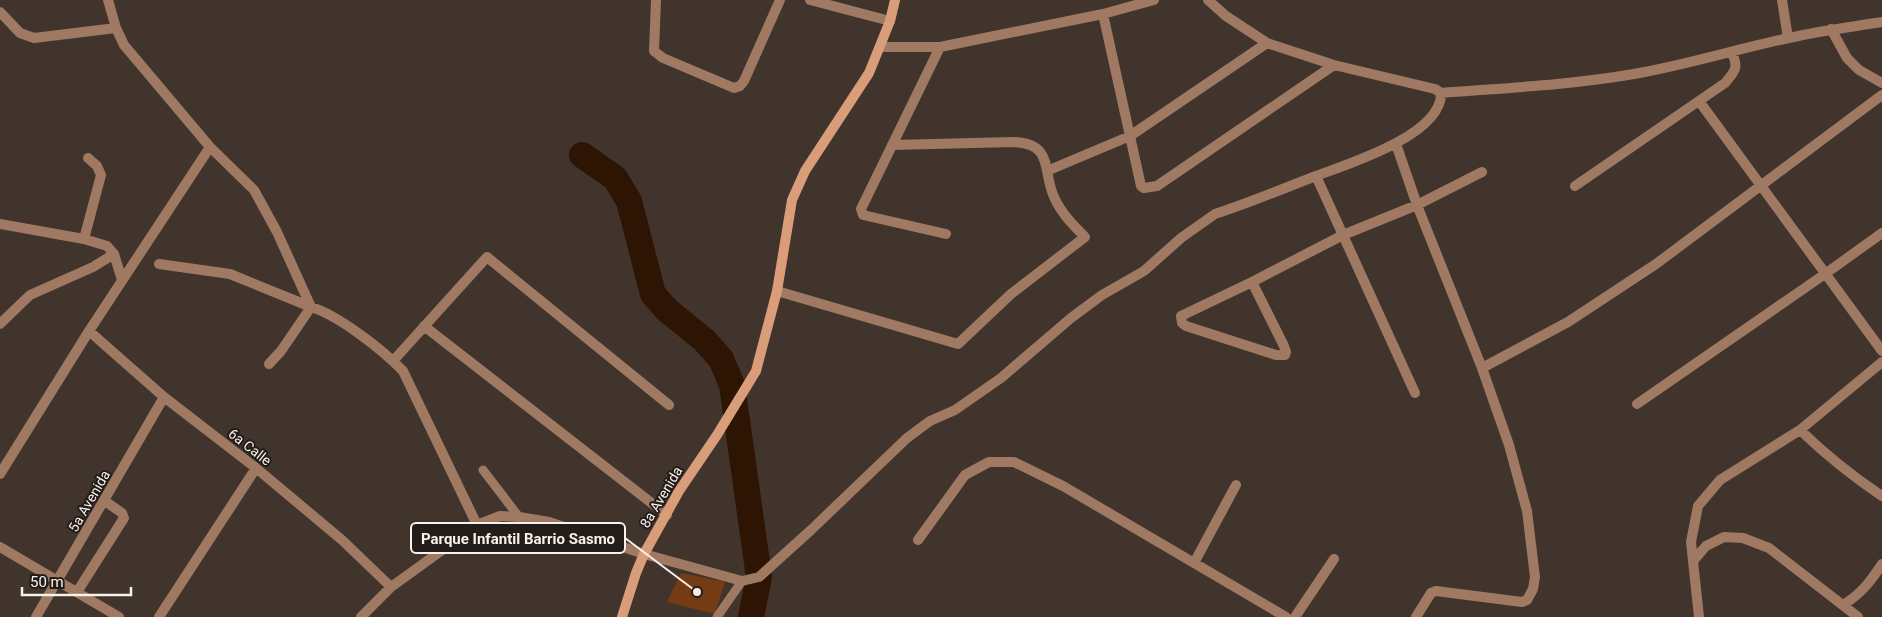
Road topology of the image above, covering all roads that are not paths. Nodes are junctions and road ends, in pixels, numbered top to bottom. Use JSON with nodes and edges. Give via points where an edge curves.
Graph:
{"nodes":[{"id":1,"x":108,"y":0,"type":"edge"},
{"id":2,"x":656,"y":0,"type":"edge"},
{"id":3,"x":780,"y":0,"type":"edge"},
{"id":4,"x":810,"y":0,"type":"edge"},
{"id":5,"x":895,"y":0,"type":"edge"},
{"id":6,"x":1154,"y":0,"type":"edge"},
{"id":7,"x":1208,"y":0,"type":"edge"},
{"id":8,"x":1782,"y":0,"type":"edge"},
{"id":9,"x":0,"y":12,"type":"edge"},
{"id":10,"x":1103,"y":14,"type":"junction"},
{"id":11,"x":890,"y":21,"type":"junction"},
{"id":12,"x":1882,"y":22,"type":"edge"},
{"id":13,"x":116,"y":28,"type":"junction"},
{"id":14,"x":1831,"y":29,"type":"junction"},
{"id":15,"x":1788,"y":38,"type":"junction"},
{"id":16,"x":1267,"y":43,"type":"junction"},
{"id":17,"x":880,"y":47,"type":"junction"},
{"id":18,"x":940,"y":47,"type":"junction"},
{"id":19,"x":1732,"y":53,"type":"junction"},
{"id":20,"x":1334,"y":65,"type":"junction"},
{"id":21,"x":1882,"y":83,"type":"edge"},
{"id":22,"x":1441,"y":93,"type":"junction"},
{"id":23,"x":1882,"y":95,"type":"edge"},
{"id":24,"x":1699,"y":101,"type":"junction"},
{"id":25,"x":1130,"y":136,"type":"junction"},
{"id":26,"x":1396,"y":144,"type":"junction"},
{"id":27,"x":892,"y":145,"type":"junction"},
{"id":28,"x":210,"y":147,"type":"junction"},
{"id":29,"x":88,"y":158,"type":"dead end"},
{"id":30,"x":1047,"y":171,"type":"junction"},
{"id":31,"x":1482,"y":172,"type":"dead end"},
{"id":32,"x":1316,"y":176,"type":"junction"},
{"id":33,"x":1575,"y":186,"type":"dead end"},
{"id":34,"x":1760,"y":186,"type":"junction"},
{"id":35,"x":1417,"y":205,"type":"junction"},
{"id":36,"x":0,"y":224,"type":"edge"},
{"id":37,"x":1882,"y":233,"type":"edge"},
{"id":38,"x":946,"y":234,"type":"dead end"},
{"id":39,"x":1343,"y":235,"type":"junction"},
{"id":40,"x":84,"y":239,"type":"junction"},
{"id":41,"x":114,"y":254,"type":"junction"},
{"id":42,"x":159,"y":264,"type":"dead end"},
{"id":43,"x":1825,"y":274,"type":"junction"},
{"id":44,"x":122,"y":280,"type":"junction"},
{"id":45,"x":1252,"y":282,"type":"junction"},
{"id":46,"x":778,"y":291,"type":"junction"},
{"id":47,"x":311,"y":307,"type":"junction"},
{"id":48,"x":0,"y":324,"type":"edge"},
{"id":49,"x":424,"y":326,"type":"junction"},
{"id":50,"x":89,"y":331,"type":"junction"},
{"id":51,"x":1882,"y":351,"type":"edge"},
{"id":52,"x":393,"y":361,"type":"junction"},
{"id":53,"x":1882,"y":362,"type":"edge"},
{"id":54,"x":269,"y":364,"type":"dead end"},
{"id":55,"x":1482,"y":368,"type":"junction"},
{"id":56,"x":1415,"y":393,"type":"dead end"},
{"id":57,"x":164,"y":398,"type":"junction"},
{"id":58,"x":1637,"y":404,"type":"dead end"},
{"id":59,"x":669,"y":405,"type":"dead end"},
{"id":60,"x":1800,"y":430,"type":"junction"},
{"id":61,"x":256,"y":468,"type":"junction"},
{"id":62,"x":483,"y":470,"type":"dead end"},
{"id":63,"x":0,"y":474,"type":"edge"},
{"id":64,"x":1236,"y":485,"type":"dead end"},
{"id":65,"x":1882,"y":496,"type":"edge"},
{"id":66,"x":105,"y":501,"type":"junction"},
{"id":67,"x":667,"y":515,"type":"junction"},
{"id":68,"x":519,"y":517,"type":"junction"},
{"id":69,"x":478,"y":525,"type":"junction"},
{"id":70,"x":918,"y":540,"type":"dead end"},
{"id":71,"x":0,"y":547,"type":"edge"},
{"id":72,"x":644,"y":554,"type":"junction"},
{"id":73,"x":1334,"y":559,"type":"dead end"},
{"id":74,"x":1693,"y":561,"type":"junction"},
{"id":75,"x":1194,"y":563,"type":"junction"},
{"id":76,"x":1882,"y":564,"type":"edge"},
{"id":77,"x":58,"y":581,"type":"junction"},
{"id":78,"x":742,"y":581,"type":"junction"},
{"id":79,"x":391,"y":587,"type":"junction"},
{"id":80,"x":77,"y":592,"type":"junction"},
{"id":81,"x":1843,"y":605,"type":"junction"},
{"id":82,"x":36,"y":617,"type":"edge"},
{"id":83,"x":120,"y":617,"type":"edge"},
{"id":84,"x":159,"y":617,"type":"edge"},
{"id":85,"x":360,"y":617,"type":"edge"},
{"id":86,"x":622,"y":617,"type":"edge"},
{"id":87,"x":717,"y":617,"type":"edge"},
{"id":88,"x":1286,"y":617,"type":"edge"},
{"id":89,"x":1295,"y":617,"type":"edge"},
{"id":90,"x":1416,"y":617,"type":"edge"},
{"id":91,"x":1699,"y":617,"type":"edge"},
{"id":92,"x":1858,"y":617,"type":"edge"}],
"edges":[{"from":1,"to":13,"type":"street"},
{"from":2,"to":3,"type":"street","via":[[654,51],[663,58],[734,88],[744,81]]},
{"from":4,"to":11,"type":"street"},
{"from":5,"to":11,"type":"street","name":"8a Avenida"},
{"from":6,"to":10,"type":"street"},
{"from":7,"to":16,"type":"street"},
{"from":8,"to":15,"type":"street"},
{"from":9,"to":13,"type":"street","via":[[20,33],[34,38]]},
{"from":10,"to":18,"type":"street"},
{"from":10,"to":25,"type":"street"},
{"from":11,"to":17,"type":"street","name":"8a Avenida"},
{"from":12,"to":14,"type":"street"},
{"from":13,"to":28,"type":"street","via":[[124,45]]},
{"from":14,"to":15,"type":"street"},
{"from":14,"to":21,"type":"street","via":[[1847,58],[1859,70]]},
{"from":15,"to":19,"type":"street"},
{"from":16,"to":20,"type":"street"},
{"from":16,"to":25,"type":"street"},
{"from":17,"to":18,"type":"street"},
{"from":17,"to":46,"type":"street","name":"8a Avenida","via":[[869,73],[805,171],[792,200]]},
{"from":18,"to":27,"type":"street"},
{"from":19,"to":22,"type":"street","via":[[1633,74]]},
{"from":19,"to":24,"type":"street","via":[[1736,69],[1725,83]]},
{"from":20,"to":22,"type":"street"},
{"from":20,"to":25,"type":"street","via":[[1149,189],[1141,186]]},
{"from":22,"to":26,"type":"street","via":[[1439,107],[1433,116]]},
{"from":23,"to":34,"type":"street"},
{"from":24,"to":33,"type":"street"},
{"from":24,"to":34,"type":"street"},
{"from":25,"to":30,"type":"street"},
{"from":26,"to":32,"type":"street"},
{"from":26,"to":35,"type":"street"},
{"from":27,"to":30,"type":"street","via":[[1023,143],[1042,153]]},
{"from":27,"to":38,"type":"street","via":[[861,209],[863,215]]},
{"from":28,"to":44,"type":"street"},
{"from":28,"to":47,"type":"street","via":[[254,190],[278,232]]},
{"from":29,"to":40,"type":"street","via":[[101,175]]},
{"from":30,"to":46,"type":"street","via":[[1051,190],[1064,214],[1085,237],[1011,294],[958,344]]},
{"from":31,"to":35,"type":"street"},
{"from":32,"to":39,"type":"street"},
{"from":32,"to":78,"type":"street","via":[[1215,214],[1199,224],[1144,271],[1102,295],[1071,318],[1001,378],[907,438],[759,577]]},
{"from":34,"to":43,"type":"street"},
{"from":34,"to":55,"type":"street","via":[[1656,264],[1568,322]]},
{"from":35,"to":39,"type":"street"},
{"from":35,"to":55,"type":"street"},
{"from":36,"to":40,"type":"street"},
{"from":37,"to":43,"type":"street"},
{"from":39,"to":45,"type":"street"},
{"from":39,"to":56,"type":"street"},
{"from":40,"to":41,"type":"street","via":[[107,246]]},
{"from":41,"to":44,"type":"street"},
{"from":41,"to":48,"type":"street","via":[[30,295]]},
{"from":42,"to":47,"type":"street","via":[[230,274]]},
{"from":43,"to":51,"type":"street"},
{"from":43,"to":58,"type":"street"},
{"from":44,"to":50,"type":"street"},
{"from":45,"to":45,"type":"street","via":[[1284,346],[1285,355],[1276,355],[1182,323],[1181,316]]},
{"from":46,"to":67,"type":"street","name":"8a Avenida","via":[[756,371]]},
{"from":47,"to":52,"type":"street","via":[[323,310]]},
{"from":47,"to":54,"type":"street"},
{"from":49,"to":52,"type":"street"},
{"from":49,"to":59,"type":"street","via":[[487,257]]},
{"from":49,"to":67,"type":"street"},
{"from":50,"to":57,"type":"street","name":"6a Calle"},
{"from":50,"to":63,"type":"street"},
{"from":52,"to":69,"type":"street","via":[[403,371]]},
{"from":53,"to":60,"type":"street"},
{"from":55,"to":90,"type":"street","via":[[1509,445],[1527,511],[1535,583],[1530,596],[1522,602],[1436,591],[1431,593]]},
{"from":57,"to":61,"type":"street","name":"6a Calle"},
{"from":57,"to":66,"type":"street","name":"5a Avenida"},
{"from":60,"to":65,"type":"street","via":[[1828,457]]},
{"from":60,"to":74,"type":"street","via":[[1720,480],[1698,506],[1691,542]]},
{"from":61,"to":79,"type":"street","name":"6a Calle","via":[[342,540]]},
{"from":61,"to":84,"type":"street"},
{"from":62,"to":68,"type":"lane"},
{"from":64,"to":75,"type":"street"},
{"from":66,"to":77,"type":"street","name":"5a Avenida"},
{"from":66,"to":80,"type":"street","via":[[122,512],[124,518]]},
{"from":67,"to":72,"type":"street","name":"8a Avenida"},
{"from":68,"to":69,"type":"street","via":[[500,516]]},
{"from":68,"to":72,"type":"street","via":[[549,522]]},
{"from":69,"to":79,"type":"street"},
{"from":70,"to":75,"type":"street","via":[[965,475],[989,462],[1014,462],[1063,486]]},
{"from":71,"to":77,"type":"street"},
{"from":72,"to":78,"type":"street"},
{"from":72,"to":86,"type":"street","name":"8a Avenida"},
{"from":73,"to":89,"type":"street"},
{"from":74,"to":81,"type":"street","via":[[1706,546],[1724,538],[1743,538],[1769,548]]},
{"from":74,"to":91,"type":"street"},
{"from":75,"to":88,"type":"street"},
{"from":76,"to":81,"type":"street","via":[[1867,586]]},
{"from":77,"to":80,"type":"street"},
{"from":77,"to":82,"type":"street","name":"5a Avenida"},
{"from":78,"to":87,"type":"lane"},
{"from":79,"to":85,"type":"street"},
{"from":80,"to":83,"type":"street"},
{"from":81,"to":92,"type":"street"}]}
